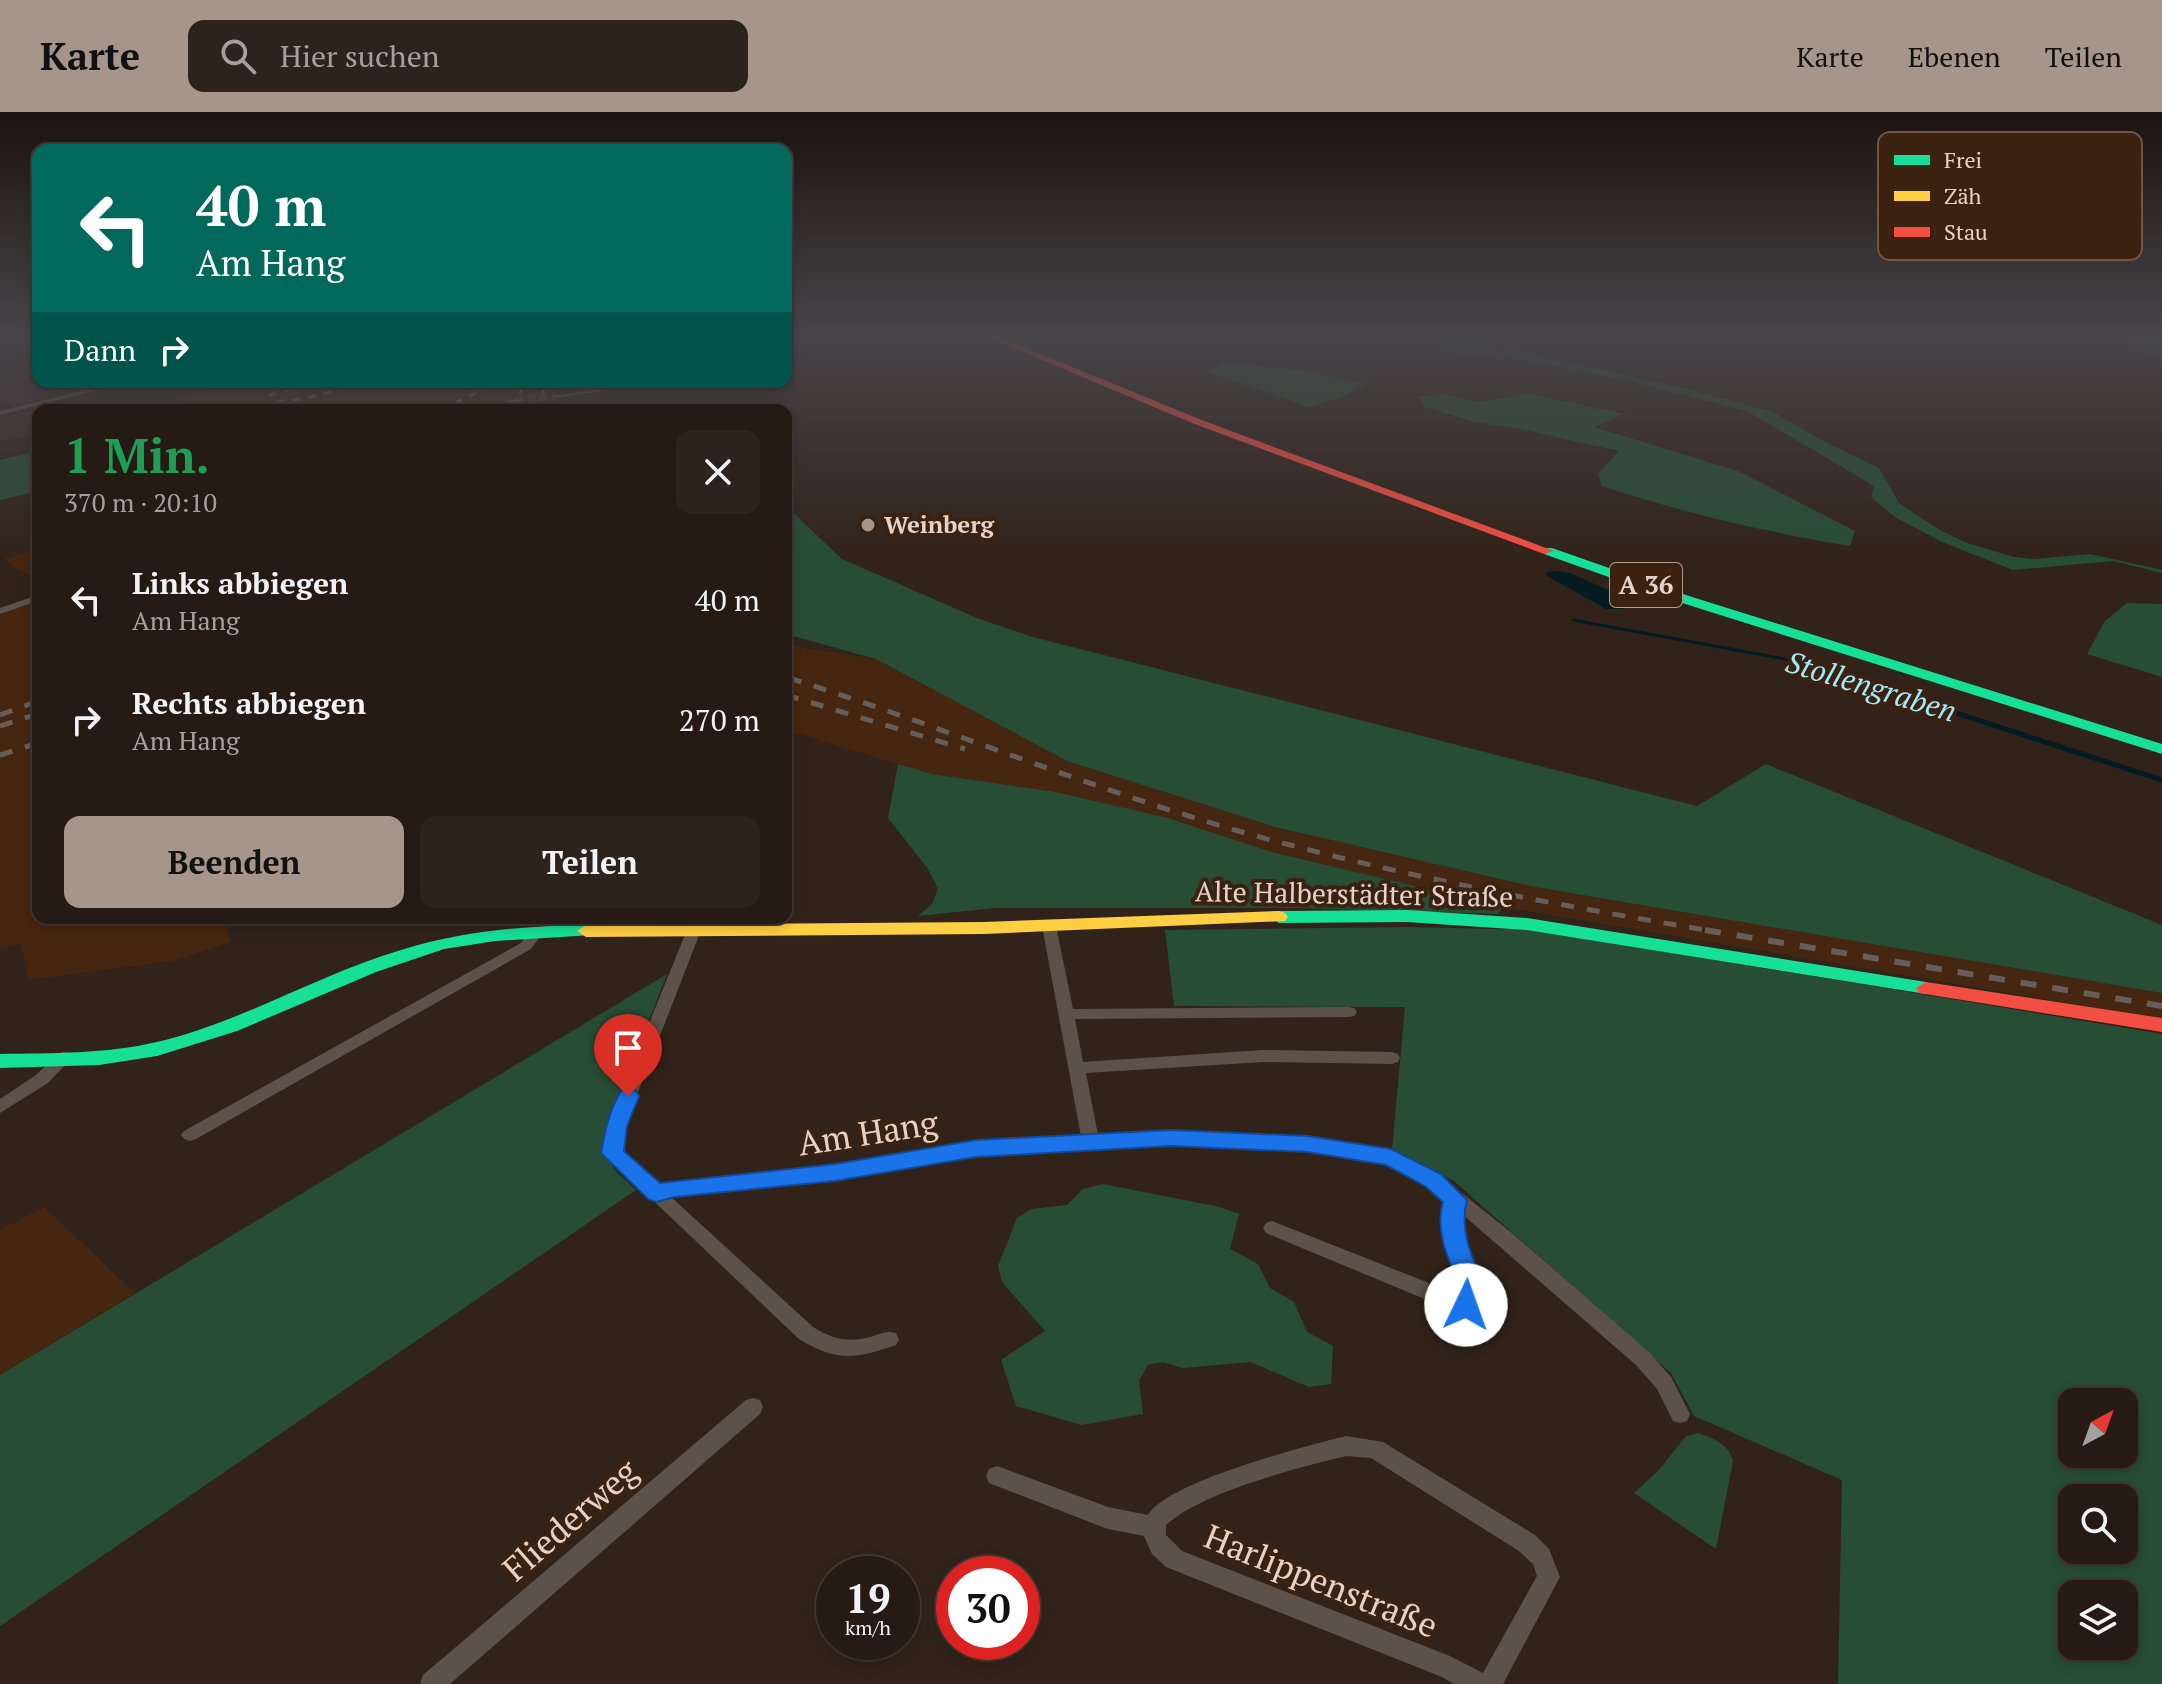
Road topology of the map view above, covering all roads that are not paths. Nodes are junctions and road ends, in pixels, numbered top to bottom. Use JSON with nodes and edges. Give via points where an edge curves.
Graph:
{"nodes":[{"id":1,"x":1163,"y":408,"type":"edge"},
{"id":2,"x":1177,"y":408,"type":"edge"},
{"id":3,"x":32,"y":600,"type":"edge"},
{"id":4,"x":0,"y":611,"type":"edge"},
{"id":5,"x":2162,"y":737,"type":"edge"},
{"id":6,"x":2162,"y":749,"type":"edge"},
{"id":7,"x":1049,"y":926,"type":"junction"},
{"id":8,"x":694,"y":930,"type":"junction"},
{"id":9,"x":537,"y":931,"type":"junction"},
{"id":10,"x":1349,"y":1012,"type":"dead end"},
{"id":11,"x":1066,"y":1014,"type":"junction"},
{"id":12,"x":2162,"y":1025,"type":"edge"},
{"id":13,"x":64,"y":1058,"type":"junction"},
{"id":14,"x":1392,"y":1058,"type":"dead end"},
{"id":15,"x":0,"y":1061,"type":"edge"},
{"id":16,"x":1078,"y":1068,"type":"junction"},
{"id":17,"x":0,"y":1107,"type":"edge"},
{"id":18,"x":190,"y":1135,"type":"dead end"},
{"id":19,"x":1091,"y":1143,"type":"junction"},
{"id":20,"x":656,"y":1193,"type":"junction"},
{"id":21,"x":1455,"y":1200,"type":"junction"},
{"id":22,"x":1272,"y":1228,"type":"dead end"},
{"id":23,"x":889,"y":1339,"type":"dead end"},
{"id":24,"x":753,"y":1407,"type":"dead end"},
{"id":25,"x":1680,"y":1414,"type":"dead end"},
{"id":26,"x":997,"y":1476,"type":"dead end"},
{"id":27,"x":1154,"y":1527,"type":"junction"},
{"id":28,"x":432,"y":1684,"type":"edge"},
{"id":29,"x":1478,"y":1684,"type":"edge"},
{"id":30,"x":1490,"y":1684,"type":"edge"}],
"edges":[{"from":1,"to":6,"type":"main road","number":"A 36","via":[[1684,599]]},
{"from":2,"to":5,"type":"main road","number":"A 36","via":[[1693,591]]},
{"from":3,"to":4,"type":"street"},
{"from":7,"to":8,"type":"main road","name":"Alte Halberstädter Straße"},
{"from":7,"to":11,"type":"street"},
{"from":7,"to":12,"type":"main road","name":"Alte Halberstädter Straße","via":[[1296,917],[1506,922]]},
{"from":8,"to":9,"type":"main road","name":"Alte Halberstädter Straße"},
{"from":8,"to":20,"type":"street","via":[[612,1144],[612,1153]]},
{"from":9,"to":13,"type":"main road","name":"Alte Halberstädter Straße","via":[[478,934],[397,955],[171,1046]]},
{"from":9,"to":18,"type":"street","via":[[526,946]]},
{"from":10,"to":11,"type":"street"},
{"from":11,"to":16,"type":"street"},
{"from":13,"to":15,"type":"main road","name":"Alte Halberstädter Straße"},
{"from":13,"to":17,"type":"street"},
{"from":14,"to":16,"type":"street","via":[[1263,1056]]},
{"from":16,"to":19,"type":"street"},
{"from":19,"to":20,"type":"street","name":"Am Hang","via":[[976,1148],[835,1173]]},
{"from":19,"to":21,"type":"street","name":"Am Hang","via":[[1171,1138],[1308,1144],[1391,1158],[1433,1180]]},
{"from":20,"to":23,"type":"street","via":[[824,1345],[857,1351]]},
{"from":21,"to":22,"type":"street","via":[[1450,1219],[1477,1295],[1466,1305]]},
{"from":21,"to":25,"type":"street","via":[[1643,1359],[1664,1383]]},
{"from":24,"to":28,"type":"street","name":"Fliederweg"},
{"from":26,"to":27,"type":"street","via":[[1108,1518]]},
{"from":27,"to":29,"type":"street","name":"Harlippenstraße","via":[[1161,1549],[1174,1559],[1450,1668]]},
{"from":27,"to":30,"type":"street","name":"Harlippenstraße","via":[[1159,1516],[1181,1499],[1326,1451],[1375,1449],[1512,1533],[1541,1557],[1549,1577]]}]}
